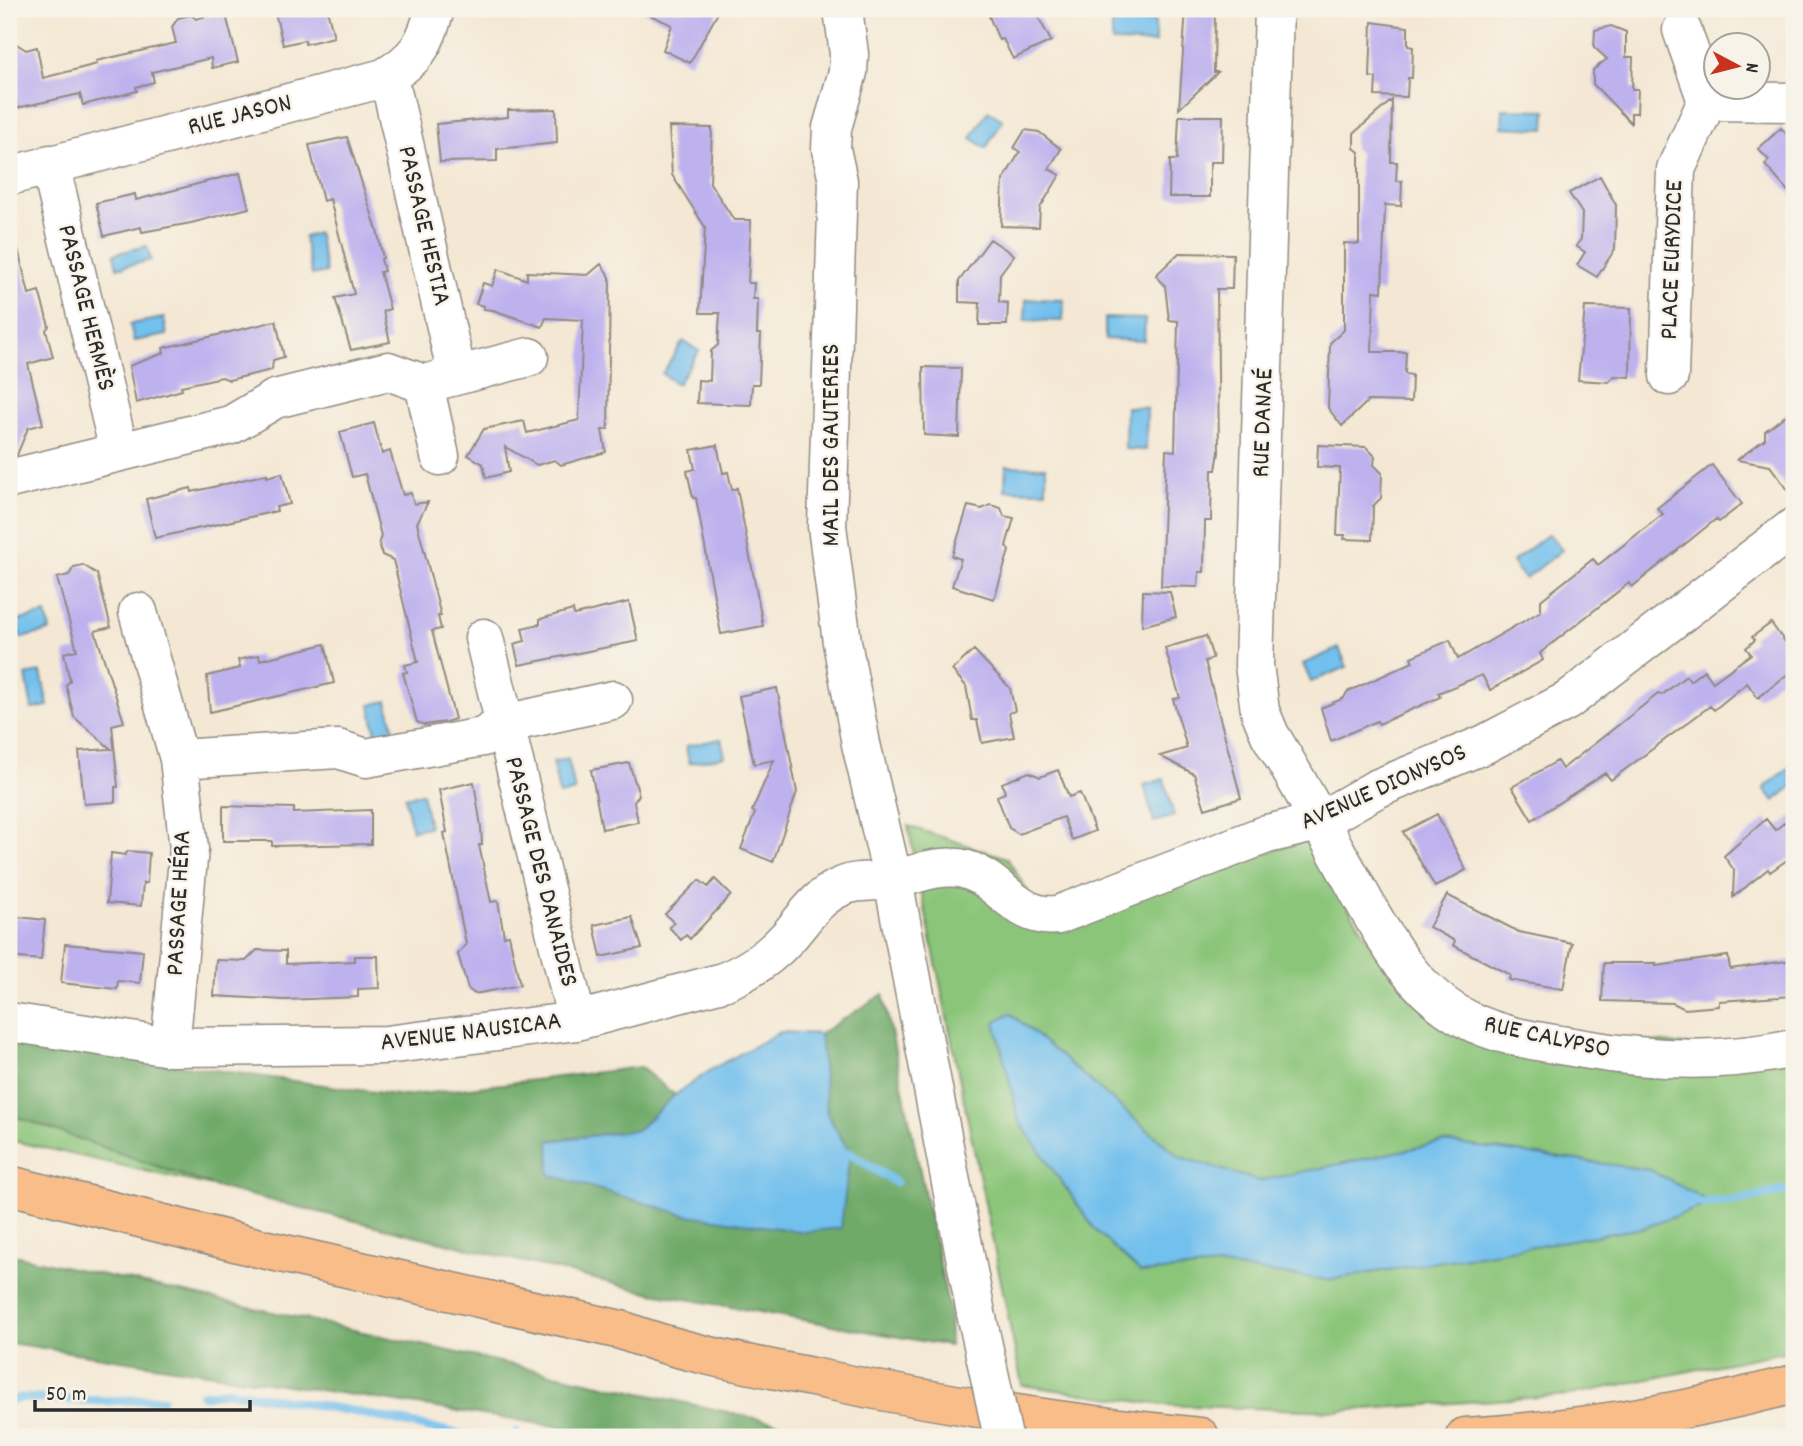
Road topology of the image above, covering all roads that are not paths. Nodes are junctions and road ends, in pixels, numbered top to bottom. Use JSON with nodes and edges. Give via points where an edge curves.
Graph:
{"nodes":[{"id":1,"x":435,"y":9,"type":"edge"},
{"id":2,"x":843,"y":9,"type":"edge"},
{"id":3,"x":1275,"y":9,"type":"edge"},
{"id":4,"x":1682,"y":30,"type":"dead end"},
{"id":5,"x":384,"y":78,"type":"junction"},
{"id":6,"x":1702,"y":87,"type":"edge"},
{"id":7,"x":1707,"y":102,"type":"edge"},
{"id":8,"x":1772,"y":102,"type":"edge"},
{"id":9,"x":1794,"y":102,"type":"edge"},
{"id":10,"x":50,"y":164,"type":"junction"},
{"id":11,"x":9,"y":176,"type":"edge"},
{"id":12,"x":529,"y":357,"type":"dead end"},
{"id":13,"x":1669,"y":376,"type":"dead end"},
{"id":14,"x":441,"y":380,"type":"junction"},
{"id":15,"x":119,"y":451,"type":"junction"},
{"id":16,"x":440,"y":456,"type":"dead end"},
{"id":17,"x":9,"y":479,"type":"edge"},
{"id":18,"x":1794,"y":527,"type":"edge"},
{"id":19,"x":138,"y":612,"type":"dead end"},
{"id":20,"x":484,"y":638,"type":"dead end"},
{"id":21,"x":613,"y":700,"type":"dead end"},
{"id":22,"x":504,"y":724,"type":"junction"},
{"id":23,"x":179,"y":759,"type":"junction"},
{"id":24,"x":1318,"y":822,"type":"junction"},
{"id":25,"x":893,"y":880,"type":"junction"},
{"id":26,"x":576,"y":1021,"type":"junction"},
{"id":27,"x":9,"y":1022,"type":"edge"},
{"id":28,"x":170,"y":1047,"type":"junction"},
{"id":29,"x":1794,"y":1048,"type":"edge"},
{"id":30,"x":9,"y":1185,"type":"edge"},
{"id":31,"x":9,"y":1209,"type":"edge"},
{"id":32,"x":666,"y":1347,"type":"junction"},
{"id":33,"x":1794,"y":1384,"type":"edge"},
{"id":34,"x":1003,"y":1437,"type":"edge"},
{"id":35,"x":1200,"y":1437,"type":"edge"},
{"id":36,"x":1465,"y":1437,"type":"edge"}],
"edges":[{"from":1,"to":5,"type":"street","name":"RUE JASON","via":[[427,37],[409,63]]},
{"from":2,"to":25,"type":"street","name":"MAIL DES GAUTERIES","via":[[848,72],[832,128],[831,149],[838,181],[827,526],[842,642]]},
{"from":3,"to":24,"type":"street","name":"RUE DANAÉ","via":[[1254,665],[1260,711]]},
{"from":4,"to":6,"type":"street"},
{"from":5,"to":10,"type":"street","name":"RUE JASON"},
{"from":5,"to":14,"type":"street","name":"PASSAGE HESTIA","via":[[393,95]]},
{"from":7,"to":13,"type":"street","name":"PLACE EURYDICE","via":[[1676,169]]},
{"from":8,"to":9,"type":"street"},
{"from":10,"to":11,"type":"street","name":"RUE JASON"},
{"from":10,"to":15,"type":"street","name":"PASSAGE HERMÈS"},
{"from":12,"to":14,"type":"street"},
{"from":14,"to":15,"type":"street","via":[[388,371],[275,399],[231,425]]},
{"from":14,"to":16,"type":"street","name":"PASSAGE HESTIA"},
{"from":15,"to":17,"type":"street"},
{"from":18,"to":24,"type":"street","name":"AVENUE DIONYSOS","via":[[1567,701],[1485,744],[1376,789]]},
{"from":19,"to":23,"type":"street","name":"PASSAGE HÉRA"},
{"from":20,"to":22,"type":"street","name":"PASSAGE DES DANAIDES"},
{"from":21,"to":22,"type":"street","name":"PASSAGE DES DANAIDES"},
{"from":22,"to":23,"type":"street","via":[[483,737],[366,758],[338,749]]},
{"from":22,"to":26,"type":"street","name":"PASSAGE DES DANAIDES"},
{"from":23,"to":28,"type":"street","name":"PASSAGE HÉRA","via":[[189,849]]},
{"from":24,"to":25,"type":"street","name":"AVENUE DIONYSOS","via":[[1267,834],[1058,915],[1025,911],[978,875],[960,868],[932,869]]},
{"from":24,"to":29,"type":"street","name":"RUE CALYPSO","via":[[1404,966],[1439,1002],[1465,1019],[1492,1031],[1613,1054],[1718,1058]]},
{"from":25,"to":26,"type":"street","name":"AVENUE NAUSICAA","via":[[843,886],[811,907],[789,936],[744,974]]},
{"from":25,"to":34,"type":"street","name":"MAIL DES GAUTERIES","bridge":true},
{"from":26,"to":28,"type":"street","name":"AVENUE NAUSICAA","via":[[386,1045]]},
{"from":27,"to":28,"type":"street","name":"AVENUE NAUSICAA"},
{"from":30,"to":32,"type":"main road","via":[[251,1246],[621,1330]]},
{"from":31,"to":32,"type":"main road","via":[[425,1310],[617,1346]]},
{"from":32,"to":35,"type":"main road","via":[[920,1399],[1088,1426]]},
{"from":33,"to":36,"type":"main road","via":[[1538,1432]]}]}
